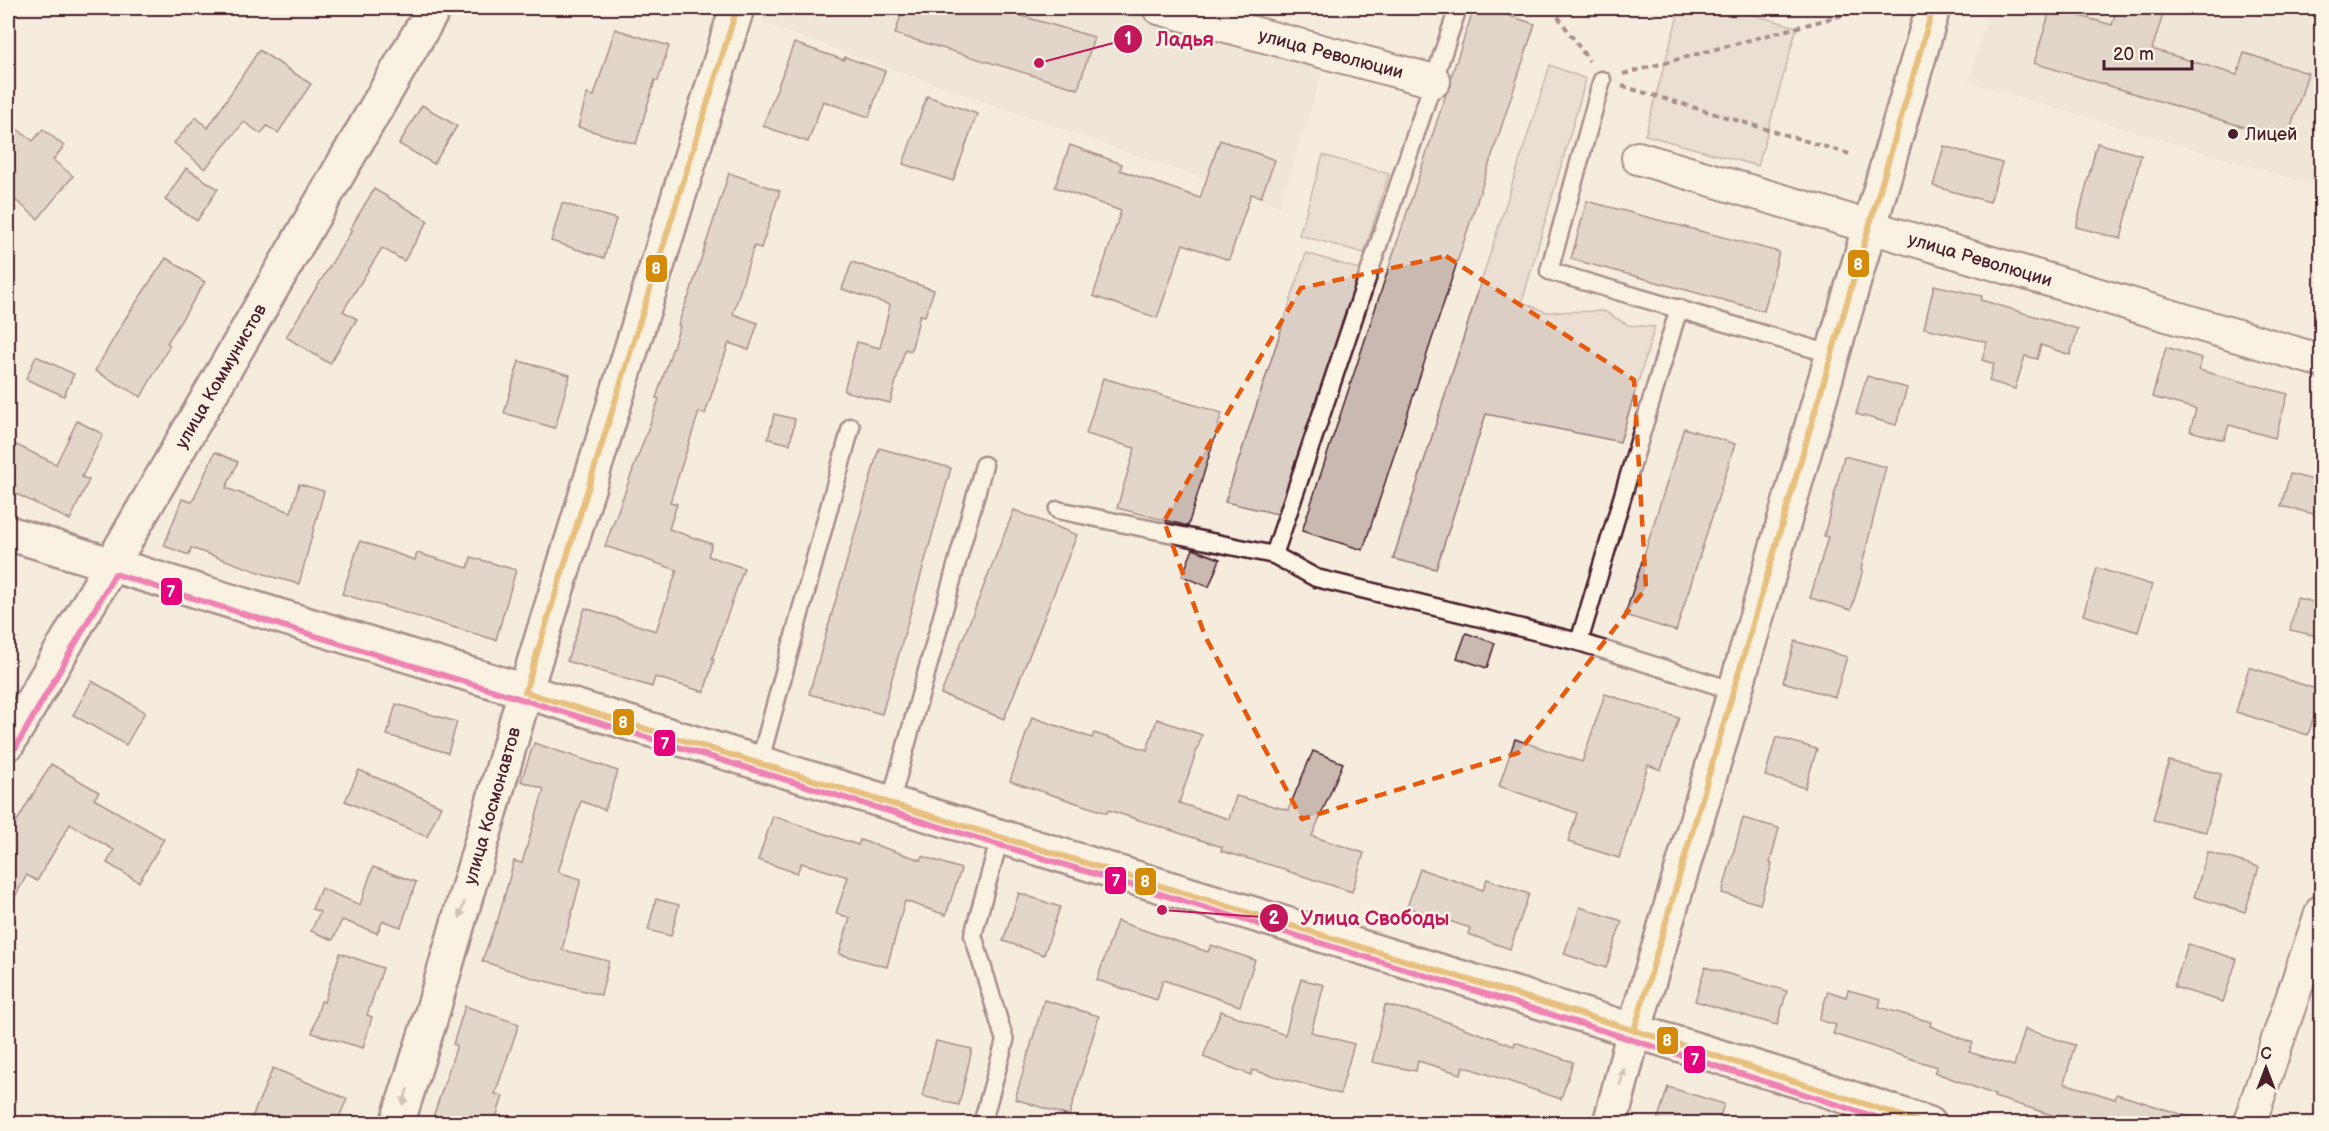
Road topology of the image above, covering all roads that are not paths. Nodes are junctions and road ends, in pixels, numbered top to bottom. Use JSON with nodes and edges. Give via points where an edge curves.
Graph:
{"nodes":[{"id":1,"x":434,"y":8,"type":"edge"},
{"id":2,"x":737,"y":8,"type":"edge"},
{"id":3,"x":1458,"y":8,"type":"edge"},
{"id":4,"x":1933,"y":8,"type":"edge"},
{"id":5,"x":1171,"y":9,"type":"edge"},
{"id":6,"x":1602,"y":80,"type":"road end"},
{"id":7,"x":1434,"y":81,"type":"junction"},
{"id":8,"x":1638,"y":158,"type":"dead end"},
{"id":9,"x":1868,"y":225,"type":"junction"},
{"id":10,"x":1679,"y":308,"type":"junction"},
{"id":11,"x":1832,"y":354,"type":"junction"},
{"id":12,"x":2322,"y":362,"type":"edge"},
{"id":13,"x":851,"y":427,"type":"dead end"},
{"id":14,"x":984,"y":465,"type":"dead end"},
{"id":15,"x":1058,"y":510,"type":"dead end"},
{"id":16,"x":8,"y":532,"type":"edge"},
{"id":17,"x":1274,"y":555,"type":"junction"},
{"id":18,"x":111,"y":562,"type":"junction"},
{"id":19,"x":1579,"y":642,"type":"junction"},
{"id":20,"x":525,"y":692,"type":"junction"},
{"id":21,"x":1735,"y":692,"type":"junction"},
{"id":22,"x":8,"y":743,"type":"edge"},
{"id":23,"x":759,"y":764,"type":"junction"},
{"id":24,"x":890,"y":804,"type":"junction"},
{"id":25,"x":1000,"y":837,"type":"junction"},
{"id":26,"x":2322,"y":911,"type":"edge"},
{"id":27,"x":1634,"y":1031,"type":"junction"},
{"id":28,"x":397,"y":1124,"type":"edge"},
{"id":29,"x":982,"y":1124,"type":"edge"},
{"id":30,"x":1610,"y":1124,"type":"edge"},
{"id":31,"x":1929,"y":1124,"type":"edge"},
{"id":32,"x":2249,"y":1124,"type":"edge"}],
"edges":[{"from":1,"to":18,"type":"street","name":"улица Коммунистов"},
{"from":2,"to":20,"type":"street","name":"улица Космонавтов"},
{"from":3,"to":7,"type":"lane"},
{"from":4,"to":9,"type":"street"},
{"from":5,"to":7,"type":"street","name":"улица Революции"},
{"from":6,"to":10,"type":"lane","via":[[1549,271]]},
{"from":7,"to":17,"type":"lane"},
{"from":8,"to":9,"type":"street","name":"улица Революции"},
{"from":9,"to":11,"type":"street"},
{"from":9,"to":12,"type":"street","name":"улица Революции"},
{"from":10,"to":11,"type":"lane"},
{"from":10,"to":19,"type":"lane"},
{"from":11,"to":21,"type":"street"},
{"from":13,"to":23,"type":"lane"},
{"from":14,"to":24,"type":"lane"},
{"from":15,"to":17,"type":"lane"},
{"from":16,"to":18,"type":"street"},
{"from":17,"to":19,"type":"lane","via":[[1316,578]]},
{"from":18,"to":20,"type":"street"},
{"from":18,"to":22,"type":"street","name":"улица Коммунистов"},
{"from":19,"to":21,"type":"lane"},
{"from":20,"to":23,"type":"street"},
{"from":20,"to":28,"type":"street","name":"улица Космонавтов","one_way":true},
{"from":21,"to":27,"type":"street"},
{"from":23,"to":24,"type":"street"},
{"from":24,"to":25,"type":"street"},
{"from":25,"to":27,"type":"street"},
{"from":25,"to":29,"type":"lane","via":[[973,935],[1005,1041]]},
{"from":26,"to":32,"type":"street"},
{"from":30,"to":27,"type":"street","one_way":true},
{"from":27,"to":31,"type":"street"}]}
